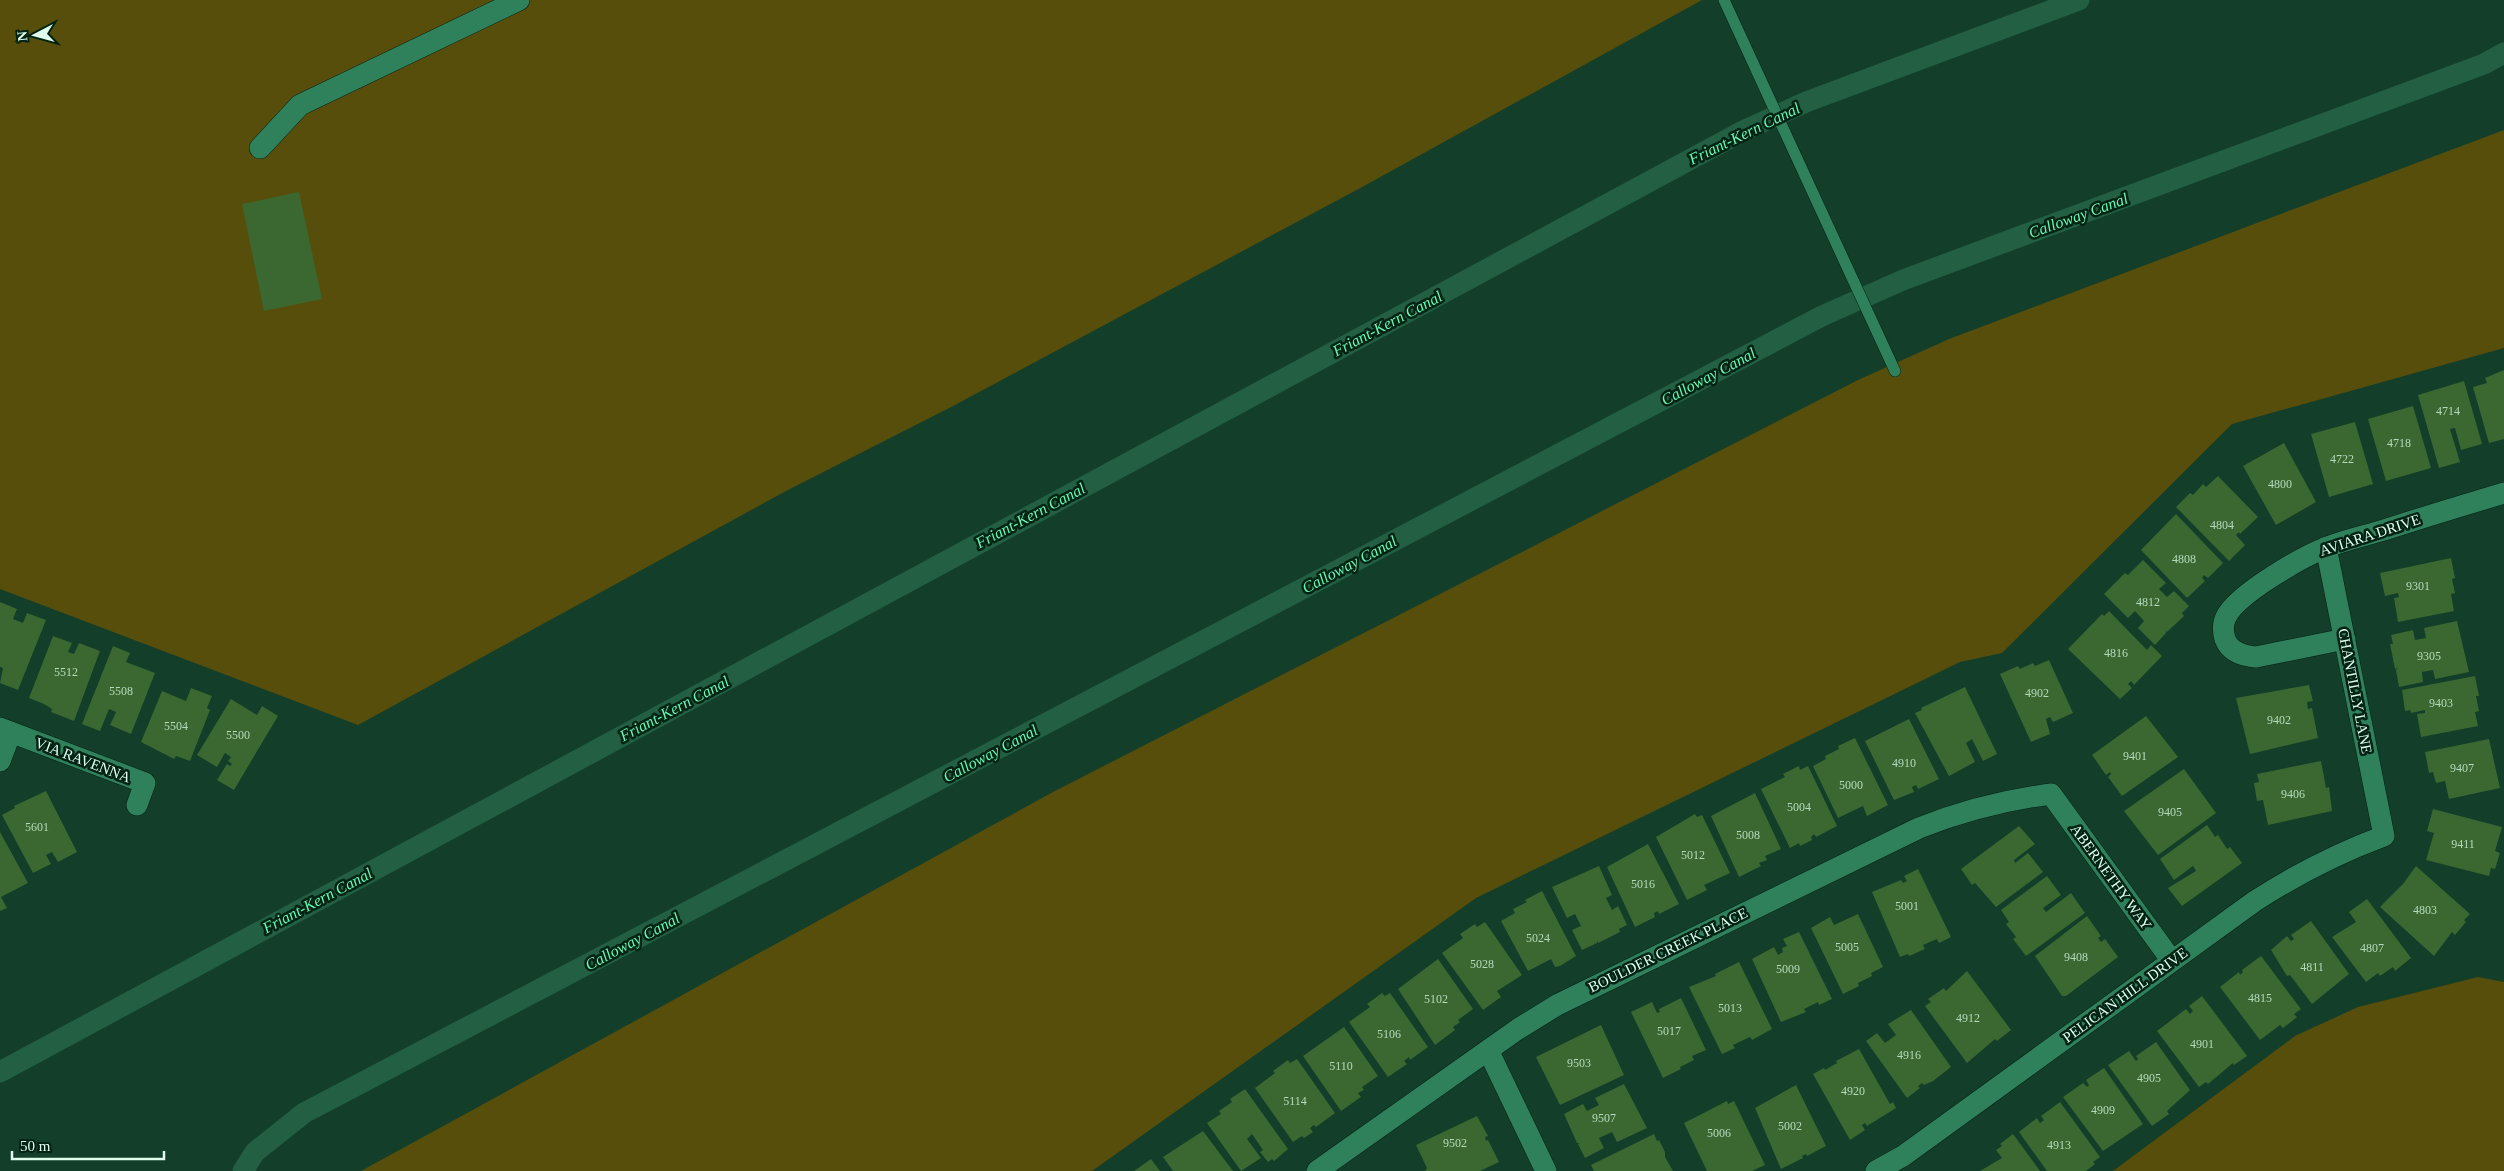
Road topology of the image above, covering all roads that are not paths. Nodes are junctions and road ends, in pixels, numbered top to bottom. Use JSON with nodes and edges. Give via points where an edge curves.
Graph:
{"nodes":[{"id":1,"x":519,"y":0,"type":"edge"},
{"id":2,"x":1724,"y":0,"type":"edge"},
{"id":3,"x":260,"y":148,"type":"dead end"},
{"id":4,"x":1896,"y":371,"type":"dead end"},
{"id":5,"x":2504,"y":493,"type":"edge"},
{"id":6,"x":2326,"y":547,"type":"junction"},
{"id":7,"x":2345,"y":639,"type":"junction"},
{"id":8,"x":6,"y":730,"type":"edge"},
{"id":9,"x":0,"y":761,"type":"edge"},
{"id":10,"x":2051,"y":794,"type":"joint"},
{"id":11,"x":137,"y":805,"type":"dead end"},
{"id":12,"x":2384,"y":836,"type":"joint"},
{"id":13,"x":2172,"y":961,"type":"junction"},
{"id":14,"x":1488,"y":1050,"type":"junction"},
{"id":15,"x":1317,"y":1171,"type":"edge"},
{"id":16,"x":1546,"y":1171,"type":"edge"},
{"id":17,"x":1876,"y":1171,"type":"edge"}],
"edges":[{"from":1,"to":3,"type":"street","via":[[300,105]]},
{"from":2,"to":4,"type":"lane"},
{"from":5,"to":6,"type":"street","name":"AVIARA DRIVE"},
{"from":6,"to":7,"type":"street","name":"CHANTILLY LANE"},
{"from":6,"to":7,"type":"street","name":"AVIARA DRIVE","via":[[2262,583],[2226,616],[2223,629],[2233,650],[2244,656],[2256,657]]},
{"from":7,"to":12,"type":"street","name":"CHANTILLY LANE"},
{"from":8,"to":9,"type":"street"},
{"from":8,"to":11,"type":"street","name":"VIA RAVENNA","via":[[145,783]]},
{"from":10,"to":13,"type":"street","name":"ABERNETHY WAY"},
{"from":10,"to":14,"type":"street","name":"BOULDER CREEK PLACE","via":[[2006,800],[1962,811],[1919,828],[1557,1005]]},
{"from":12,"to":13,"type":"street","name":"PELICAN HILL DRIVE","via":[[2294,875]]},
{"from":13,"to":17,"type":"street","name":"PELICAN HILL DRIVE","via":[[1903,1156]]},
{"from":14,"to":15,"type":"street","name":"BOULDER CREEK PLACE"},
{"from":14,"to":16,"type":"street"}]}
